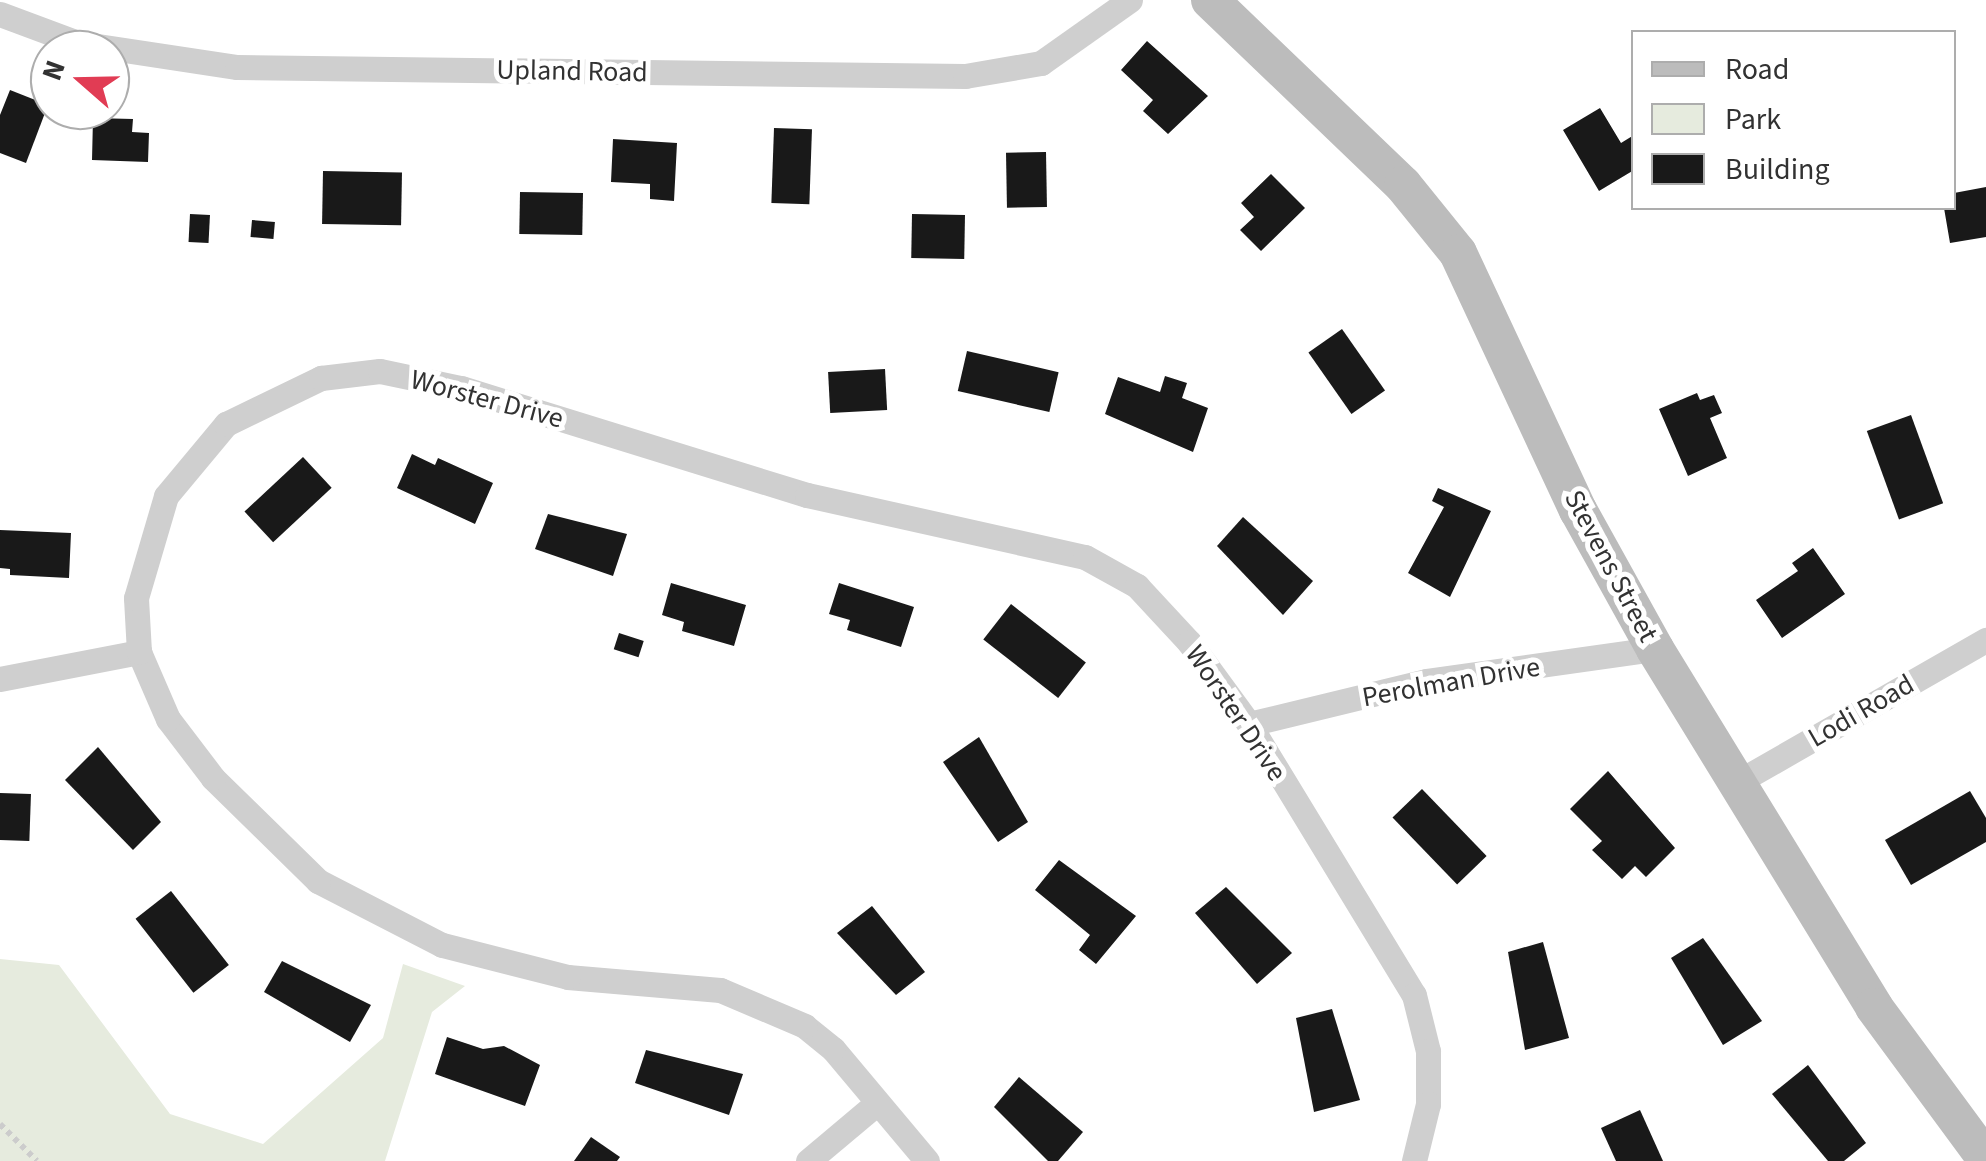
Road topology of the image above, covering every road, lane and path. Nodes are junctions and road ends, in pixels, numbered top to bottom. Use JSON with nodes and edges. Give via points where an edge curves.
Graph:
{"nodes":[{"id":1,"x":1130,"y":0,"type":"edge"},
{"id":2,"x":1210,"y":0,"type":"edge"},
{"id":3,"x":0,"y":14,"type":"edge"},
{"id":4,"x":1986,"y":640,"type":"edge"},
{"id":5,"x":1655,"y":649,"type":"junction"},
{"id":6,"x":138,"y":652,"type":"junction"},
{"id":7,"x":0,"y":679,"type":"edge"},
{"id":8,"x":1248,"y":724,"type":"junction"},
{"id":9,"x":1736,"y":782,"type":"junction"},
{"id":10,"x":878,"y":1103,"type":"junction"},
{"id":11,"x":0,"y":1124,"type":"edge"},
{"id":12,"x":1986,"y":1159,"type":"edge"},
{"id":13,"x":37,"y":1161,"type":"edge"},
{"id":14,"x":808,"y":1161,"type":"edge"},
{"id":15,"x":927,"y":1161,"type":"edge"},
{"id":16,"x":1414,"y":1161,"type":"edge"}],
"edges":[{"from":1,"to":3,"type":"street","name":"Upland Road","via":[[1042,63],[965,76],[237,67],[78,44]]},
{"from":2,"to":5,"type":"street","name":"Stevens Street","via":[[1403,185],[1458,253],[1578,510]]},
{"from":4,"to":9,"type":"street","name":"Lodi Road"},
{"from":5,"to":8,"type":"street","name":"Perolman Drive","via":[[1427,682]]},
{"from":5,"to":9,"type":"street","name":"Stevens Street"},
{"from":6,"to":7,"type":"street"},
{"from":6,"to":8,"type":"street","name":"Worster Drive","via":[[136,598],[146,553],[166,496],[190,460],[226,424],[278,394],[322,378],[380,371],[460,388],[807,494],[1085,558],[1137,586],[1189,642]]},
{"from":6,"to":10,"type":"street","name":"Worster Drive","via":[[168,719],[213,778],[332,890],[442,945],[504,964],[568,978],[720,990],[769,1008],[833,1049]]},
{"from":8,"to":16,"type":"street","name":"Worster Drive","via":[[1414,995],[1428,1051],[1428,1104]]},
{"from":9,"to":12,"type":"street","name":"Stevens Street","via":[[1874,1007]]},
{"from":10,"to":14,"type":"street"},
{"from":10,"to":15,"type":"street","name":"Worster Drive"},
{"from":11,"to":13,"type":"path"}]}
